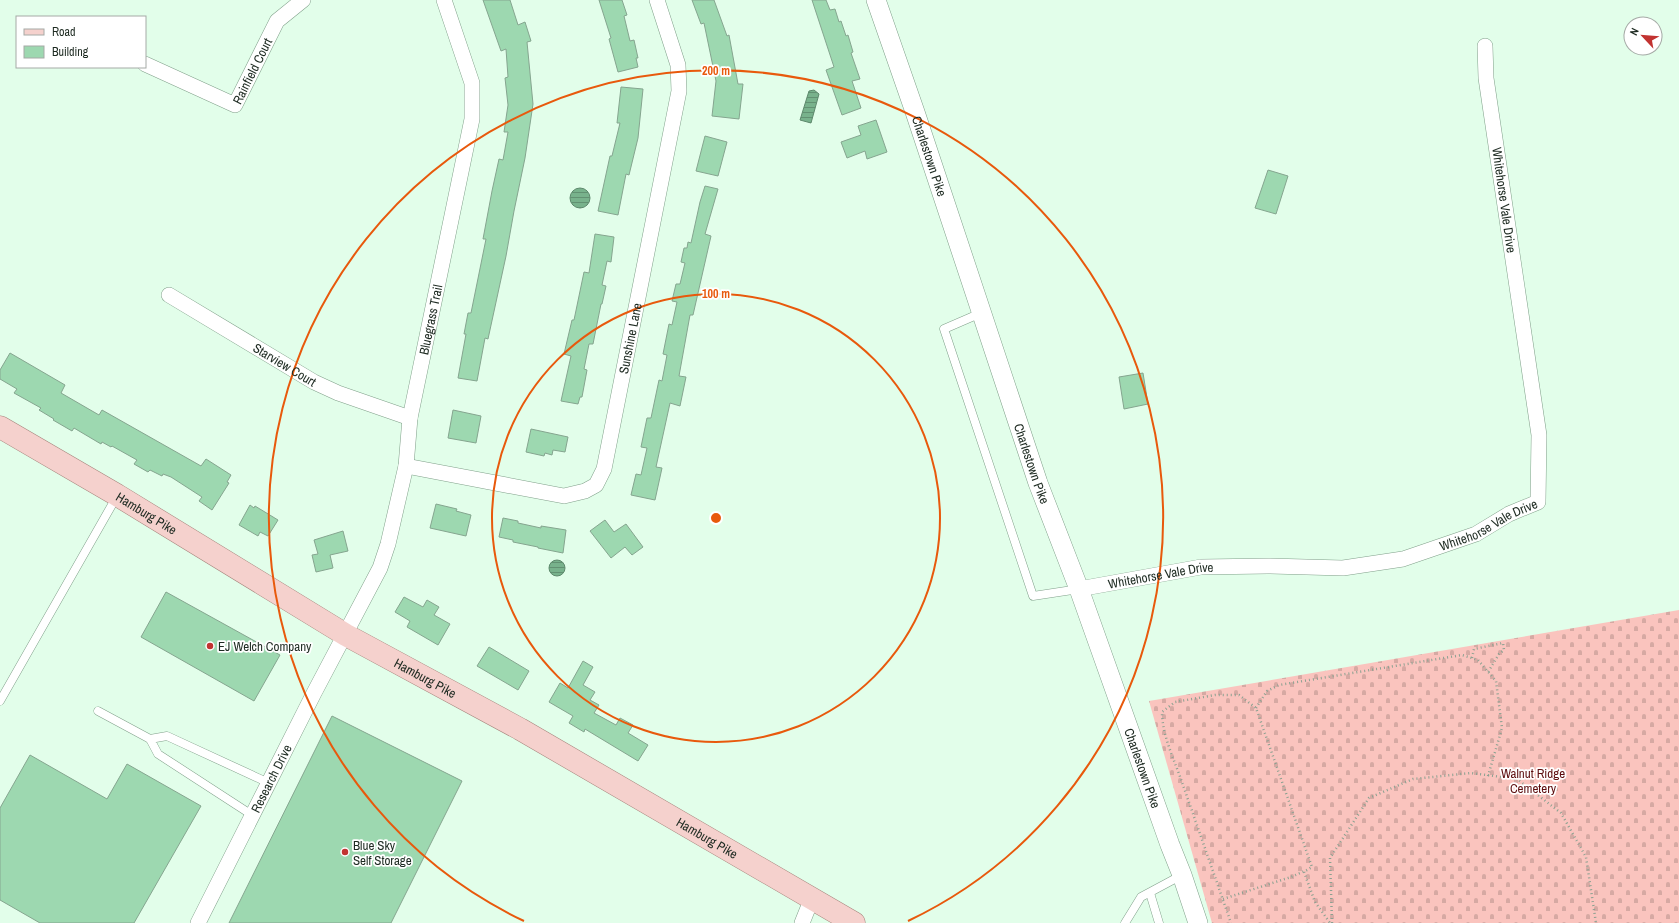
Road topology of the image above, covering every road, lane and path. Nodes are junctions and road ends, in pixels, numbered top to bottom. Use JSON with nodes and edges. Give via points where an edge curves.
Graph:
{"nodes":[{"id":1,"x":303,"y":0,"type":"edge"},
{"id":2,"x":444,"y":0,"type":"edge"},
{"id":3,"x":658,"y":0,"type":"edge"},
{"id":4,"x":876,"y":0,"type":"edge"},
{"id":5,"x":1485,"y":46,"type":"dead end"},
{"id":6,"x":146,"y":64,"type":"edge"},
{"id":7,"x":169,"y":295,"type":"dead end"},
{"id":8,"x":981,"y":313,"type":"junction"},
{"id":9,"x":410,"y":418,"type":"junction"},
{"id":10,"x":0,"y":427,"type":"edge"},
{"id":11,"x":406,"y":466,"type":"junction"},
{"id":12,"x":117,"y":495,"type":"junction"},
{"id":13,"x":1079,"y":589,"type":"junction"},
{"id":14,"x":346,"y":635,"type":"junction"},
{"id":15,"x":1472,"y":658,"type":"junction"},
{"id":16,"x":1488,"y":672,"type":"junction"},
{"id":17,"x":0,"y":701,"type":"edge"},
{"id":18,"x":1256,"y":708,"type":"junction"},
{"id":19,"x":98,"y":711,"type":"dead end"},
{"id":20,"x":150,"y":739,"type":"junction"},
{"id":21,"x":1488,"y":776,"type":"junction"},
{"id":22,"x":268,"y":783,"type":"junction"},
{"id":23,"x":252,"y":815,"type":"junction"},
{"id":24,"x":1304,"y":872,"type":"junction"},
{"id":25,"x":1182,"y":875,"type":"junction"},
{"id":26,"x":1150,"y":893,"type":"junction"},
{"id":27,"x":812,"y":898,"type":"junction"},
{"id":28,"x":1223,"y":898,"type":"junction"},
{"id":29,"x":198,"y":923,"type":"edge"},
{"id":30,"x":802,"y":923,"type":"edge"},
{"id":31,"x":854,"y":923,"type":"edge"},
{"id":32,"x":1125,"y":923,"type":"edge"},
{"id":33,"x":1159,"y":923,"type":"edge"},
{"id":34,"x":1198,"y":923,"type":"edge"},
{"id":35,"x":1231,"y":923,"type":"edge"},
{"id":36,"x":1331,"y":923,"type":"edge"},
{"id":37,"x":1596,"y":923,"type":"edge"}],
"edges":[{"from":1,"to":6,"type":"street","name":"Rainfield Court","via":[[277,21],[235,105]]},
{"from":2,"to":9,"type":"street","name":"Bluegrass Trail","via":[[472,83],[472,119]]},
{"from":3,"to":11,"type":"street","name":"Sunshine Lane","via":[[678,65],[679,92],[604,469],[596,485],[564,496]]},
{"from":4,"to":8,"type":"street","name":"Charlestown Pike"},
{"from":5,"to":13,"type":"street","name":"Whitehorse Vale Drive","via":[[1486,78],[1539,435],[1538,502],[1509,514],[1476,534],[1403,560],[1343,568],[1202,567]]},
{"from":7,"to":9,"type":"street","name":"Starview Court","via":[[314,382]]},
{"from":8,"to":13,"type":"street","name":"Charlestown Pike","via":[[1038,482]]},
{"from":8,"to":13,"type":"lane","via":[[944,329],[1033,596]]},
{"from":9,"to":11,"type":"street","name":"Bluegrass Trail"},
{"from":10,"to":12,"type":"main road","name":"Hamburg Pike"},
{"from":11,"to":14,"type":"street","name":"Bluegrass Trail","via":[[380,568]]},
{"from":12,"to":14,"type":"main road","name":"Hamburg Pike"},
{"from":12,"to":17,"type":"lane"},
{"from":13,"to":25,"type":"street","name":"Charlestown Pike"},
{"from":14,"to":22,"type":"street","name":"Research Drive"},
{"from":14,"to":27,"type":"main road","name":"Hamburg Pike","via":[[520,729]]},
{"from":15,"to":16,"type":"path","via":[[1478,660]]},
{"from":15,"to":16,"type":"path","via":[[1474,649],[1504,643],[1504,650]]},
{"from":15,"to":18,"type":"path","via":[[1462,655],[1279,685],[1267,691]]},
{"from":16,"to":21,"type":"path","via":[[1496,681],[1502,728]]},
{"from":18,"to":24,"type":"path","via":[[1312,867]]},
{"from":18,"to":28,"type":"path","via":[[1239,695],[1215,695],[1175,702],[1162,712],[1162,725]]},
{"from":19,"to":20,"type":"lane"},
{"from":20,"to":22,"type":"lane","via":[[167,736]]},
{"from":20,"to":23,"type":"lane","via":[[158,754]]},
{"from":21,"to":36,"type":"path","via":[[1471,773],[1413,779],[1369,798],[1330,858]]},
{"from":21,"to":37,"type":"path","via":[[1517,779],[1561,813],[1586,857]]},
{"from":22,"to":23,"type":"street","name":"Research Drive"},
{"from":23,"to":29,"type":"street","name":"Research Drive"},
{"from":24,"to":28,"type":"path"},
{"from":24,"to":36,"type":"path","via":[[1315,902]]},
{"from":25,"to":26,"type":"lane"},
{"from":25,"to":34,"type":"street","name":"Charlestown Pike"},
{"from":26,"to":32,"type":"lane","via":[[1141,897]]},
{"from":26,"to":33,"type":"lane"},
{"from":27,"to":30,"type":"street"},
{"from":27,"to":31,"type":"main road","name":"Hamburg Pike"},
{"from":28,"to":35,"type":"path"}]}
